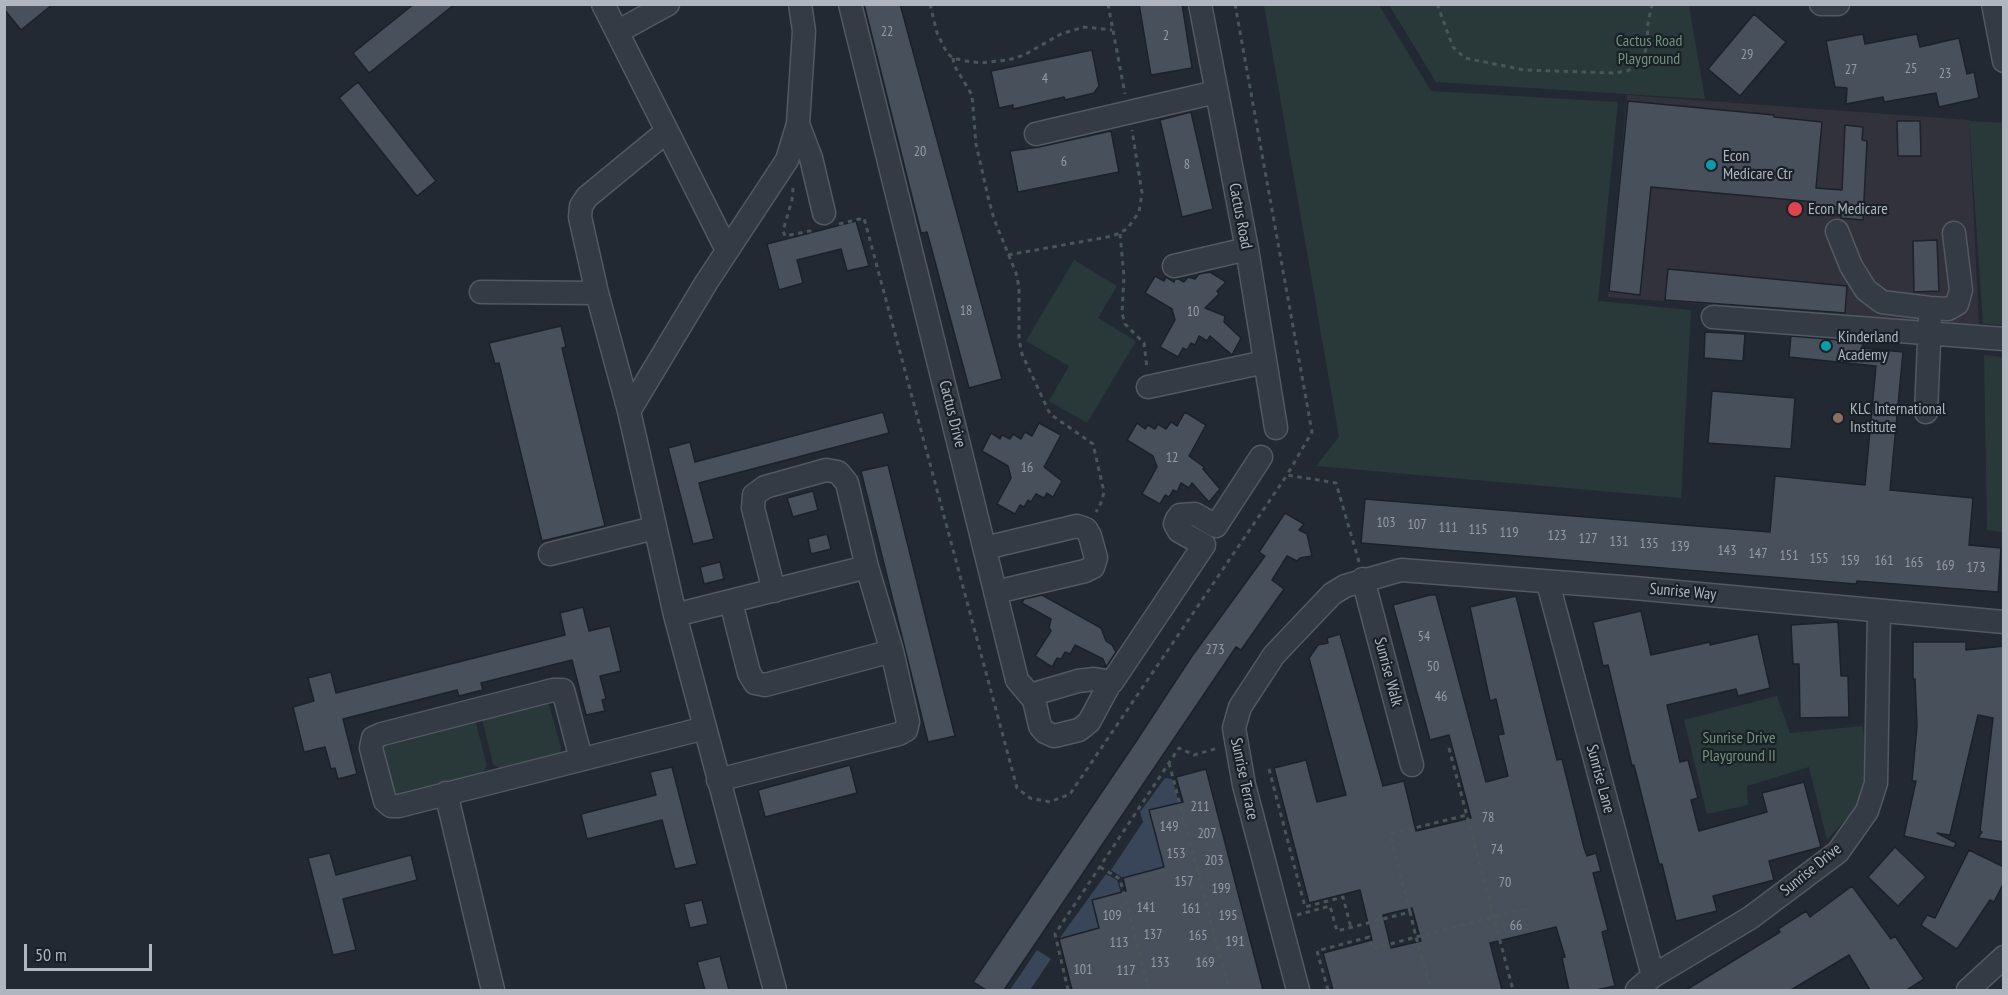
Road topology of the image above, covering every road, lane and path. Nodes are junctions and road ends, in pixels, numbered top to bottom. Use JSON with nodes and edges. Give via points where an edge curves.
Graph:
{"nodes":[{"id":1,"x":603,"y":4,"type":"edge"},
{"id":2,"x":668,"y":4,"type":"edge"},
{"id":3,"x":800,"y":4,"type":"edge"},
{"id":4,"x":850,"y":4,"type":"edge"},
{"id":5,"x":930,"y":4,"type":"edge"},
{"id":6,"x":1108,"y":4,"type":"edge"},
{"id":7,"x":1200,"y":4,"type":"edge"},
{"id":8,"x":1235,"y":4,"type":"edge"},
{"id":9,"x":1437,"y":4,"type":"edge"},
{"id":10,"x":1652,"y":4,"type":"edge"},
{"id":11,"x":1821,"y":4,"type":"edge"},
{"id":12,"x":1838,"y":4,"type":"edge"},
{"id":13,"x":1993,"y":4,"type":"edge"},
{"id":14,"x":1112,"y":30,"type":"junction"},
{"id":15,"x":617,"y":32,"type":"junction"},
{"id":16,"x":953,"y":57,"type":"junction"},
{"id":17,"x":2004,"y":62,"type":"edge"},
{"id":18,"x":1216,"y":92,"type":"junction"},
{"id":19,"x":1129,"y":112,"type":"junction"},
{"id":20,"x":798,"y":124,"type":"junction"},
{"id":21,"x":666,"y":132,"type":"junction"},
{"id":22,"x":1036,"y":134,"type":"dead end"},
{"id":23,"x":787,"y":160,"type":"junction"},
{"id":24,"x":826,"y":222,"type":"junction"},
{"id":25,"x":1837,"y":231,"type":"dead end"},
{"id":26,"x":1954,"y":233,"type":"dead end"},
{"id":27,"x":1120,"y":234,"type":"junction"},
{"id":28,"x":1247,"y":249,"type":"junction"},
{"id":29,"x":727,"y":250,"type":"junction"},
{"id":30,"x":1008,"y":255,"type":"junction"},
{"id":31,"x":1174,"y":266,"type":"dead end"},
{"id":32,"x":481,"y":292,"type":"dead end"},
{"id":33,"x":597,"y":293,"type":"junction"},
{"id":34,"x":1930,"y":309,"type":"junction"},
{"id":35,"x":1713,"y":317,"type":"dead end"},
{"id":36,"x":1929,"y":333,"type":"junction"},
{"id":37,"x":2004,"y":339,"type":"edge"},
{"id":38,"x":1265,"y":362,"type":"junction"},
{"id":39,"x":1148,"y":387,"type":"joint"},
{"id":40,"x":629,"y":411,"type":"junction"},
{"id":41,"x":1926,"y":412,"type":"dead end"},
{"id":42,"x":1276,"y":428,"type":"dead end"},
{"id":43,"x":1262,"y":456,"type":"dead end"},
{"id":44,"x":1287,"y":475,"type":"junction"},
{"id":45,"x":654,"y":528,"type":"junction"},
{"id":46,"x":1086,"y":529,"type":"junction"},
{"id":47,"x":985,"y":548,"type":"junction"},
{"id":48,"x":550,"y":555,"type":"dead end"},
{"id":49,"x":867,"y":567,"type":"junction"},
{"id":50,"x":1363,"y":579,"type":"junction"},
{"id":51,"x":1548,"y":583,"type":"junction"},
{"id":52,"x":774,"y":591,"type":"junction"},
{"id":53,"x":996,"y":592,"type":"junction"},
{"id":54,"x":731,"y":602,"type":"junction"},
{"id":55,"x":1879,"y":611,"type":"junction"},
{"id":56,"x":675,"y":615,"type":"junction"},
{"id":57,"x":2004,"y":622,"type":"edge"},
{"id":58,"x":892,"y":651,"type":"junction"},
{"id":59,"x":1110,"y":684,"type":"junction"},
{"id":60,"x":1030,"y":695,"type":"junction"},
{"id":61,"x":705,"y":728,"type":"junction"},
{"id":62,"x":1226,"y":745,"type":"dead end"},
{"id":63,"x":1449,"y":748,"type":"dead end"},
{"id":64,"x":581,"y":759,"type":"junction"},
{"id":65,"x":1169,"y":763,"type":"junction"},
{"id":66,"x":1413,"y":765,"type":"dead end"},
{"id":67,"x":1269,"y":769,"type":"dead end"},
{"id":68,"x":718,"y":780,"type":"junction"},
{"id":69,"x":446,"y":794,"type":"junction"},
{"id":70,"x":1467,"y":814,"type":"junction"},
{"id":71,"x":1100,"y":867,"type":"junction"},
{"id":72,"x":1529,"y":908,"type":"dead end"},
{"id":73,"x":1410,"y":912,"type":"junction"},
{"id":74,"x":1297,"y":915,"type":"dead end"},
{"id":75,"x":1494,"y":917,"type":"junction"},
{"id":76,"x":1351,"y":927,"type":"junction"},
{"id":77,"x":1416,"y":937,"type":"junction"},
{"id":78,"x":2004,"y":957,"type":"edge"},
{"id":79,"x":1645,"y":983,"type":"edge"},
{"id":80,"x":493,"y":990,"type":"edge"},
{"id":81,"x":775,"y":990,"type":"edge"},
{"id":82,"x":1068,"y":990,"type":"edge"},
{"id":83,"x":1149,"y":990,"type":"edge"},
{"id":84,"x":1229,"y":990,"type":"edge"},
{"id":85,"x":1298,"y":990,"type":"edge"},
{"id":86,"x":1328,"y":990,"type":"edge"},
{"id":87,"x":1431,"y":990,"type":"edge"},
{"id":88,"x":1513,"y":990,"type":"edge"},
{"id":89,"x":1968,"y":990,"type":"edge"}],
"edges":[{"from":1,"to":15,"type":"street"},
{"from":2,"to":15,"type":"street"},
{"from":3,"to":20,"type":"street","via":[[804,31]]},
{"from":4,"to":47,"type":"street","name":"Cactus Drive"},
{"from":5,"to":16,"type":"path","via":[[937,33]]},
{"from":6,"to":14,"type":"path"},
{"from":7,"to":18,"type":"street","name":"Cactus Road"},
{"from":8,"to":44,"type":"path","via":[[1312,432]]},
{"from":9,"to":10,"type":"path","via":[[1453,47],[1465,58],[1524,70],[1614,73],[1628,71],[1643,57]]},
{"from":11,"to":12,"type":"street"},
{"from":13,"to":17,"type":"street"},
{"from":14,"to":16,"type":"path","via":[[1074,29],[1008,60],[981,63]]},
{"from":14,"to":19,"type":"path"},
{"from":15,"to":21,"type":"street"},
{"from":16,"to":30,"type":"path","via":[[972,95],[979,160]]},
{"from":18,"to":19,"type":"street"},
{"from":18,"to":28,"type":"street","name":"Cactus Road"},
{"from":19,"to":22,"type":"street"},
{"from":19,"to":27,"type":"path","via":[[1141,204],[1135,220]]},
{"from":20,"to":23,"type":"street"},
{"from":20,"to":24,"type":"street","via":[[811,158]]},
{"from":21,"to":29,"type":"street"},
{"from":21,"to":33,"type":"street","via":[[580,206]]},
{"from":23,"to":24,"type":"path","via":[[794,177],[785,236]]},
{"from":23,"to":29,"type":"street"},
{"from":24,"to":44,"type":"path","via":[[864,218],[1017,788],[1030,798],[1050,802],[1070,794]]},
{"from":25,"to":34,"type":"street","via":[[1866,290],[1882,302]]},
{"from":26,"to":34,"type":"street","via":[[1961,290],[1958,304],[1948,309]]},
{"from":27,"to":30,"type":"path"},
{"from":27,"to":39,"type":"path","via":[[1122,313],[1125,324],[1144,343]]},
{"from":28,"to":31,"type":"street"},
{"from":28,"to":38,"type":"street","name":"Cactus Road"},
{"from":29,"to":40,"type":"street"},
{"from":30,"to":46,"type":"path","via":[[1019,287],[1020,346],[1032,379],[1050,414],[1090,441],[1095,449],[1104,492]]},
{"from":32,"to":33,"type":"street"},
{"from":33,"to":40,"type":"street"},
{"from":34,"to":36,"type":"street"},
{"from":35,"to":36,"type":"street"},
{"from":36,"to":37,"type":"street"},
{"from":36,"to":41,"type":"street"},
{"from":38,"to":39,"type":"street"},
{"from":38,"to":42,"type":"street","name":"Cactus Road"},
{"from":40,"to":45,"type":"street"},
{"from":43,"to":59,"type":"street"},
{"from":44,"to":50,"type":"path","via":[[1336,483]]},
{"from":45,"to":48,"type":"street"},
{"from":45,"to":56,"type":"street"},
{"from":46,"to":47,"type":"street","via":[[1077,526]]},
{"from":46,"to":53,"type":"street","via":[[1096,558],[1093,567]]},
{"from":47,"to":53,"type":"street","name":"Cactus Drive"},
{"from":49,"to":52,"type":"street"},
{"from":49,"to":52,"type":"street","via":[[848,483],[838,472],[826,470],[765,487],[754,495],[753,508]]},
{"from":49,"to":58,"type":"street"},
{"from":50,"to":51,"type":"street","name":"Sunrise Way","via":[[1401,570]]},
{"from":50,"to":66,"type":"street","name":"Sunrise Walk"},
{"from":50,"to":85,"type":"street","name":"Sunrise Terrace","via":[[1332,594],[1274,655],[1240,707],[1234,728],[1244,785]]},
{"from":51,"to":55,"type":"street","name":"Sunrise Way"},
{"from":51,"to":79,"type":"street","name":"Sunrise Lane"},
{"from":52,"to":54,"type":"street"},
{"from":53,"to":60,"type":"street","name":"Cactus Drive","via":[[1017,680]]},
{"from":54,"to":56,"type":"street"},
{"from":54,"to":58,"type":"street","via":[[755,683],[765,685]]},
{"from":55,"to":57,"type":"street","name":"Sunrise Way"},
{"from":55,"to":79,"type":"street","name":"Sunrise Drive","via":[[1876,783],[1867,811],[1838,852],[1750,918]]},
{"from":56,"to":61,"type":"street"},
{"from":58,"to":68,"type":"street","via":[[908,722],[906,730]]},
{"from":59,"to":60,"type":"street","via":[[1094,679],[1078,681]]},
{"from":59,"to":60,"type":"street","name":"Cactus Drive","via":[[1089,722],[1079,730],[1054,736],[1040,726]]},
{"from":61,"to":64,"type":"street"},
{"from":61,"to":68,"type":"street"},
{"from":62,"to":65,"type":"path","via":[[1194,755],[1179,748]]},
{"from":63,"to":70,"type":"path"},
{"from":64,"to":69,"type":"street"},
{"from":64,"to":69,"type":"street","via":[[563,690],[373,738],[371,748],[382,791],[391,806]]},
{"from":65,"to":71,"type":"path"},
{"from":65,"to":84,"type":"path"},
{"from":67,"to":76,"type":"path","via":[[1305,907],[1343,897]]},
{"from":68,"to":81,"type":"street"},
{"from":69,"to":80,"type":"street"},
{"from":70,"to":73,"type":"path","via":[[1390,834]]},
{"from":70,"to":75,"type":"path"},
{"from":71,"to":82,"type":"path","via":[[1055,934]]},
{"from":71,"to":83,"type":"path","via":[[1120,879]]},
{"from":72,"to":75,"type":"path"},
{"from":73,"to":76,"type":"path"},
{"from":73,"to":77,"type":"path"},
{"from":74,"to":76,"type":"path","via":[[1330,906],[1337,931]]},
{"from":75,"to":77,"type":"path"},
{"from":75,"to":88,"type":"path"},
{"from":77,"to":86,"type":"path","via":[[1372,949],[1369,937],[1317,951]]},
{"from":77,"to":87,"type":"path"},
{"from":78,"to":89,"type":"street"}]}
